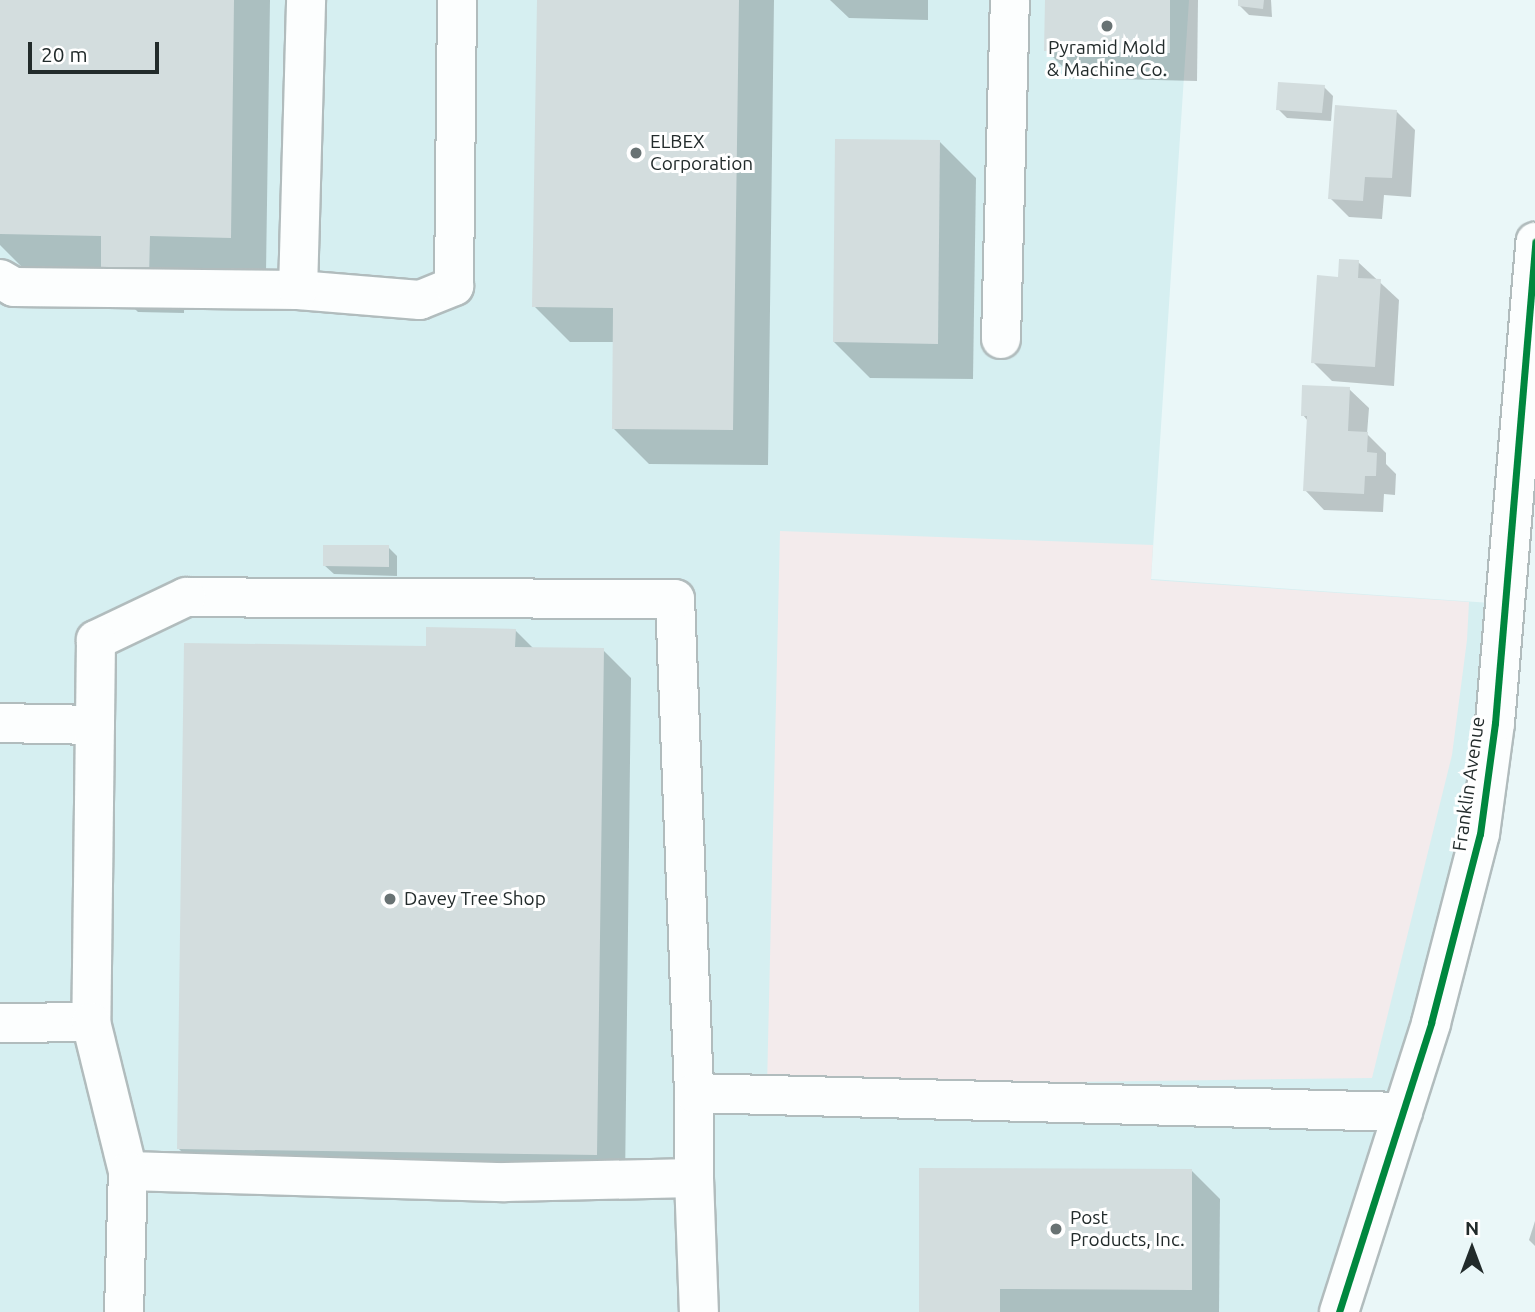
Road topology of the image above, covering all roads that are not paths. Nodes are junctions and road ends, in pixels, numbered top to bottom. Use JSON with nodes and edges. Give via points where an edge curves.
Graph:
{"nodes":[{"id":1,"x":306,"y":0,"type":"edge"},
{"id":2,"x":457,"y":0,"type":"edge"},
{"id":3,"x":1010,"y":0,"type":"edge"},
{"id":4,"x":1535,"y":242,"type":"edge"},
{"id":5,"x":0,"y":279,"type":"edge"},
{"id":6,"x":298,"y":290,"type":"junction"},
{"id":7,"x":1001,"y":339,"type":"dead end"},
{"id":8,"x":0,"y":723,"type":"edge"},
{"id":9,"x":95,"y":725,"type":"junction"},
{"id":10,"x":91,"y":1022,"type":"junction"},
{"id":11,"x":0,"y":1023,"type":"edge"},
{"id":12,"x":694,"y":1093,"type":"junction"},
{"id":13,"x":1403,"y":1112,"type":"junction"},
{"id":14,"x":128,"y":1171,"type":"junction"},
{"id":15,"x":694,"y":1178,"type":"junction"},
{"id":16,"x":124,"y":1312,"type":"edge"},
{"id":17,"x":699,"y":1312,"type":"edge"},
{"id":18,"x":1339,"y":1312,"type":"edge"}],
"edges":[{"from":1,"to":6,"type":"street"},
{"from":2,"to":6,"type":"street","via":[[454,286],[420,300]]},
{"from":3,"to":7,"type":"street"},
{"from":4,"to":13,"type":"street","name":"Franklin Avenue","via":[[1495,723],[1480,834],[1462,914]]},
{"from":5,"to":6,"type":"street","via":[[14,287]]},
{"from":8,"to":9,"type":"street"},
{"from":9,"to":10,"type":"street"},
{"from":9,"to":12,"type":"street","via":[[96,640],[186,597],[675,599]]},
{"from":10,"to":11,"type":"street"},
{"from":10,"to":14,"type":"street"},
{"from":12,"to":13,"type":"street"},
{"from":12,"to":15,"type":"street"},
{"from":13,"to":18,"type":"street","name":"Franklin Avenue"},
{"from":14,"to":15,"type":"street","via":[[505,1182]]},
{"from":14,"to":16,"type":"street"},
{"from":15,"to":17,"type":"street"}]}
